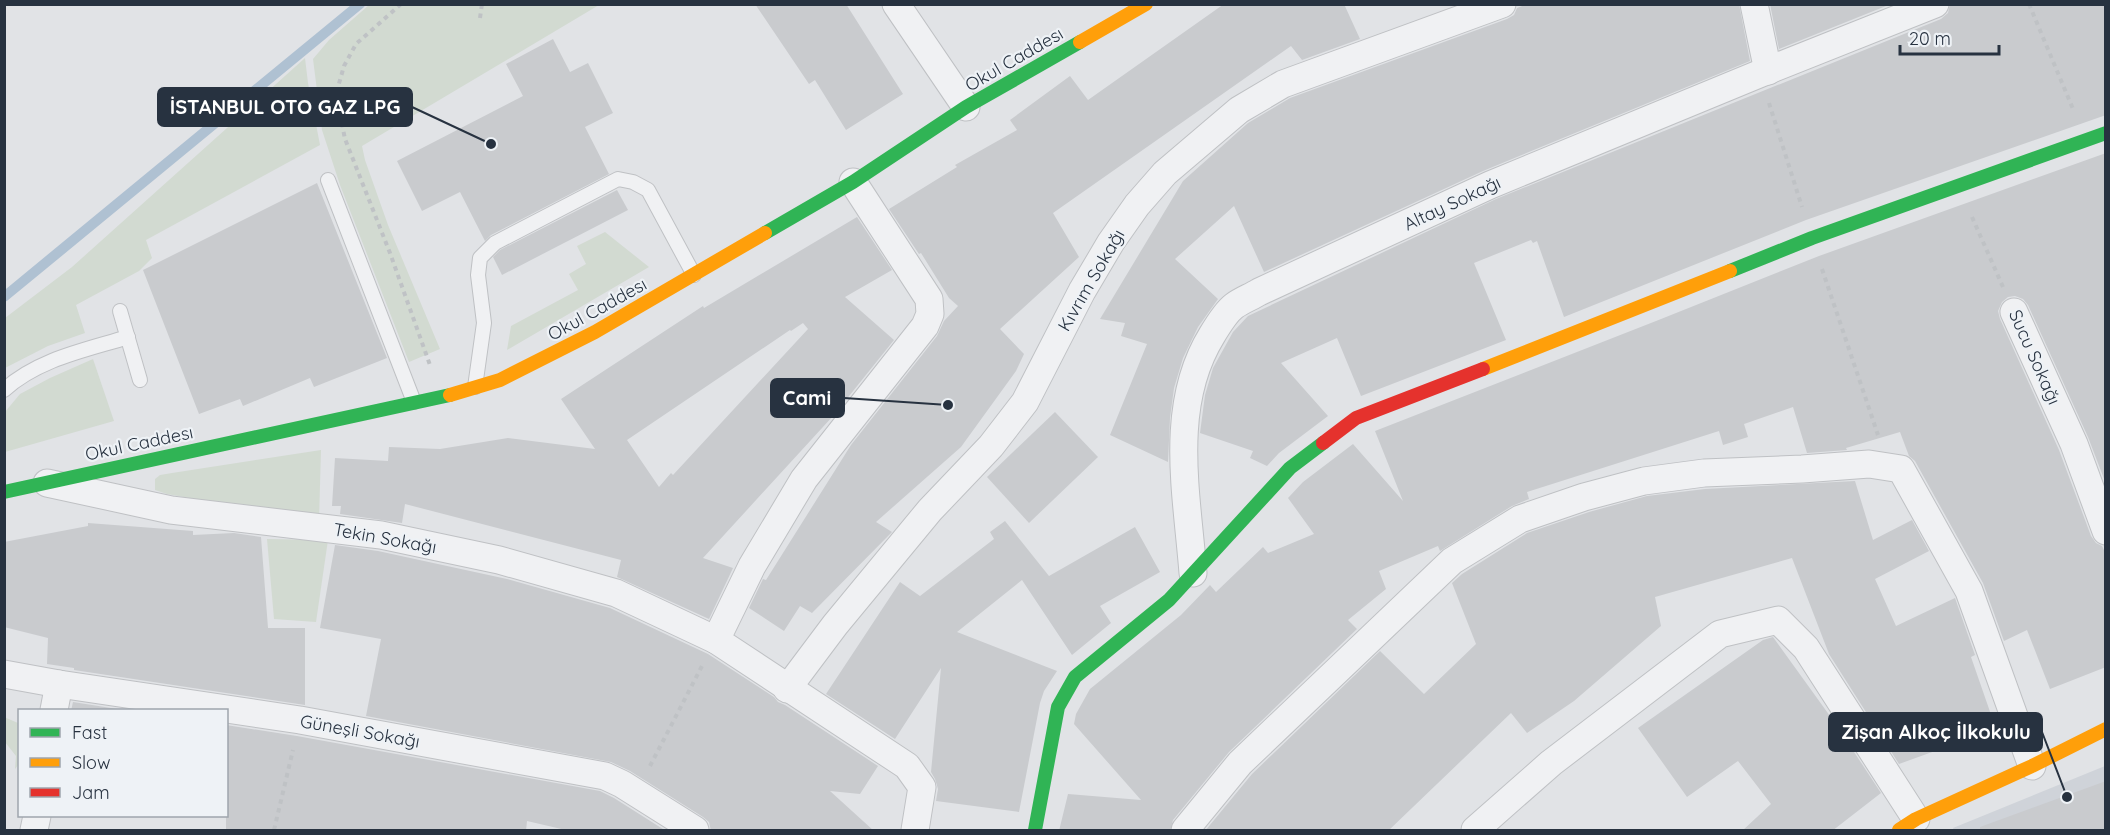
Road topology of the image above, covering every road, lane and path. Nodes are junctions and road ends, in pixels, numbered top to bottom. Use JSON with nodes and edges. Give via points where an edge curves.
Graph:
{"nodes":[{"id":1,"x":401,"y":4,"type":"edge"},
{"id":2,"x":482,"y":4,"type":"edge"},
{"id":3,"x":896,"y":4,"type":"edge"},
{"id":4,"x":1146,"y":4,"type":"edge"},
{"id":5,"x":1502,"y":4,"type":"edge"},
{"id":6,"x":1754,"y":4,"type":"edge"},
{"id":7,"x":1935,"y":4,"type":"edge"},
{"id":8,"x":2029,"y":4,"type":"edge"},
{"id":9,"x":480,"y":18,"type":"dead end"},
{"id":10,"x":1763,"y":72,"type":"junction"},
{"id":11,"x":966,"y":107,"type":"junction"},
{"id":12,"x":2106,"y":134,"type":"edge"},
{"id":13,"x":2086,"y":140,"type":"junction"},
{"id":14,"x":328,"y":180,"type":"dead end"},
{"id":15,"x":853,"y":182,"type":"junction"},
{"id":16,"x":1958,"y":186,"type":"junction"},
{"id":17,"x":1812,"y":238,"type":"junction"},
{"id":18,"x":694,"y":275,"type":"junction"},
{"id":19,"x":120,"y":311,"type":"dead end"},
{"id":20,"x":2014,"y":312,"type":"joint"},
{"id":21,"x":128,"y":337,"type":"junction"},
{"id":22,"x":140,"y":380,"type":"dead end"},
{"id":23,"x":475,"y":387,"type":"junction"},
{"id":24,"x":4,"y":390,"type":"edge"},
{"id":25,"x":441,"y":397,"type":"junction"},
{"id":26,"x":414,"y":402,"type":"junction"},
{"id":27,"x":1889,"y":467,"type":"junction"},
{"id":28,"x":43,"y":482,"type":"junction"},
{"id":29,"x":4,"y":492,"type":"edge"},
{"id":30,"x":2106,"y":531,"type":"edge"},
{"id":31,"x":1193,"y":573,"type":"junction"},
{"id":32,"x":716,"y":640,"type":"junction"},
{"id":33,"x":6,"y":675,"type":"edge"},
{"id":34,"x":59,"y":684,"type":"junction"},
{"id":35,"x":787,"y":689,"type":"junction"},
{"id":36,"x":54,"y":709,"type":"edge"},
{"id":37,"x":226,"y":709,"type":"edge"},
{"id":38,"x":228,"y":709,"type":"edge"},
{"id":39,"x":300,"y":720,"type":"junction"},
{"id":40,"x":2106,"y":729,"type":"edge"},
{"id":41,"x":2032,"y":766,"type":"junction"},
{"id":42,"x":635,"y":793,"type":"junction"},
{"id":43,"x":1907,"y":825,"type":"edge"},
{"id":44,"x":274,"y":831,"type":"edge"},
{"id":45,"x":695,"y":831,"type":"edge"},
{"id":46,"x":915,"y":831,"type":"edge"},
{"id":47,"x":1035,"y":831,"type":"edge"},
{"id":48,"x":1185,"y":831,"type":"edge"},
{"id":49,"x":1475,"y":831,"type":"edge"}],
"edges":[{"from":1,"to":25,"type":"path","via":[[356,44],[336,94],[345,139]]},
{"from":2,"to":9,"type":"path"},
{"from":3,"to":11,"type":"street"},
{"from":4,"to":11,"type":"main road","name":"Okul Caddesı"},
{"from":5,"to":35,"type":"street","name":"Kıvrım Sokağı","via":[[1283,84],[1239,110],[1165,173],[1111,242],[1025,402],[991,446],[915,528]]},
{"from":6,"to":10,"type":"street"},
{"from":7,"to":10,"type":"street","name":"Altay Sokağı"},
{"from":8,"to":13,"type":"path"},
{"from":10,"to":17,"type":"path"},
{"from":10,"to":31,"type":"street","name":"Altay Sokağı","via":[[1490,185],[1233,306],[1206,344],[1194,370],[1185,410]]},
{"from":11,"to":15,"type":"main road","name":"Okul Caddesı"},
{"from":12,"to":13,"type":"main road"},
{"from":13,"to":16,"type":"main road"},
{"from":14,"to":26,"type":"lane"},
{"from":15,"to":18,"type":"main road","name":"Okul Caddesı"},
{"from":15,"to":32,"type":"street","via":[[929,299],[930,314],[925,326],[804,479],[752,566]]},
{"from":16,"to":17,"type":"main road"},
{"from":16,"to":20,"type":"path","name":"Sucu Sokağı"},
{"from":17,"to":27,"type":"path"},
{"from":17,"to":31,"type":"main road","via":[[1356,418],[1290,468]]},
{"from":18,"to":23,"type":"main road","name":"Okul Caddesı","via":[[524,369]]},
{"from":18,"to":23,"type":"lane","via":[[648,190],[618,179],[495,243],[480,258],[478,275],[484,322]]},
{"from":19,"to":21,"type":"lane"},
{"from":20,"to":30,"type":"street","name":"Sucu Sokağı","via":[[2074,444]]},
{"from":21,"to":22,"type":"lane"},
{"from":21,"to":24,"type":"lane","via":[[51,361]]},
{"from":23,"to":25,"type":"main road","name":"Okul Caddesı"},
{"from":25,"to":26,"type":"main road","name":"Okul Caddesı"},
{"from":26,"to":28,"type":"main road","name":"Okul Caddesı"},
{"from":27,"to":41,"type":"street","via":[[1901,469],[1969,591]]},
{"from":27,"to":48,"type":"street","via":[[1869,464],[1704,473],[1644,481],[1520,519],[1452,561],[1240,763]]},
{"from":28,"to":29,"type":"main road","name":"Okul Caddesı"},
{"from":28,"to":32,"type":"street","name":"Tekin Sokağı","via":[[171,510],[381,535],[499,560],[616,593]]},
{"from":31,"to":47,"type":"main road","via":[[1169,600],[1075,677],[1058,707]]},
{"from":32,"to":35,"type":"street","name":"Tekin Sokağı"},
{"from":32,"to":42,"type":"path"},
{"from":33,"to":34,"type":"street","name":"Güneşli Sokağı"},
{"from":34,"to":36,"type":"street"},
{"from":34,"to":37,"type":"street","name":"Güneşli Sokağı"},
{"from":35,"to":46,"type":"street","name":"Tekin Sokağı","via":[[907,766],[922,787]]},
{"from":38,"to":39,"type":"street","name":"Güneşli Sokağı"},
{"from":39,"to":42,"type":"street","name":"Güneşli Sokağı","via":[[605,776]]},
{"from":39,"to":44,"type":"path"},
{"from":40,"to":41,"type":"main road"},
{"from":41,"to":43,"type":"main road"},
{"from":42,"to":45,"type":"street","name":"Güneşli Sokağı"},
{"from":43,"to":49,"type":"street","via":[[1806,648],[1778,621],[1720,634],[1551,763]]}]}
